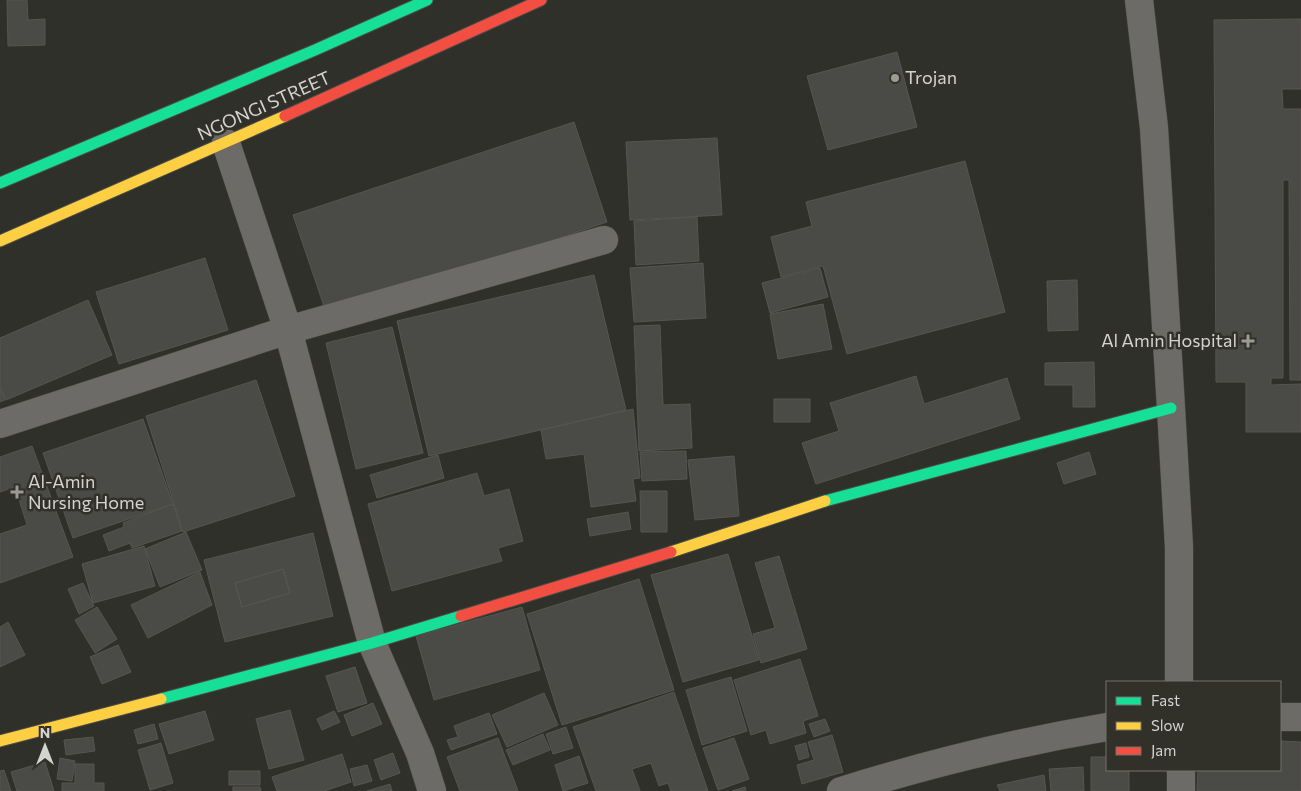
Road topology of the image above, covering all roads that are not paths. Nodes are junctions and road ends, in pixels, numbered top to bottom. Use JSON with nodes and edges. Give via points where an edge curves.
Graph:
{"nodes":[{"id":1,"x":427,"y":0,"type":"edge"},
{"id":2,"x":541,"y":0,"type":"edge"},
{"id":3,"x":1139,"y":0,"type":"edge"},
{"id":4,"x":226,"y":143,"type":"junction"},
{"id":5,"x":1,"y":179,"type":"edge"},
{"id":6,"x":604,"y":240,"type":"dead end"},
{"id":7,"x":0,"y":241,"type":"edge"},
{"id":8,"x":288,"y":330,"type":"junction"},
{"id":9,"x":1171,"y":408,"type":"junction"},
{"id":10,"x":0,"y":424,"type":"edge"},
{"id":11,"x":372,"y":643,"type":"junction"},
{"id":12,"x":1179,"y":681,"type":"edge"},
{"id":13,"x":1281,"y":717,"type":"edge"},
{"id":14,"x":1301,"y":717,"type":"edge"},
{"id":15,"x":1106,"y":726,"type":"edge"},
{"id":16,"x":0,"y":741,"type":"edge"},
{"id":17,"x":1181,"y":771,"type":"edge"},
{"id":18,"x":432,"y":791,"type":"edge"},
{"id":19,"x":841,"y":791,"type":"edge"},
{"id":20,"x":1181,"y":791,"type":"edge"}],
"edges":[{"from":1,"to":5,"type":"street","name":"NGONGI STREET"},
{"from":2,"to":4,"type":"street","name":"NGONGI STREET"},
{"from":3,"to":9,"type":"street","via":[[1154,128]]},
{"from":4,"to":7,"type":"street","name":"NGONGI STREET"},
{"from":4,"to":8,"type":"street"},
{"from":6,"to":8,"type":"street"},
{"from":8,"to":10,"type":"street"},
{"from":8,"to":11,"type":"street"},
{"from":9,"to":11,"type":"street","via":[[827,500],[705,542]]},
{"from":9,"to":12,"type":"street","via":[[1179,547]]},
{"from":11,"to":16,"type":"street"},
{"from":11,"to":18,"type":"street","via":[[420,753]]},
{"from":13,"to":14,"type":"street"},
{"from":15,"to":19,"type":"street","via":[[1031,740]]},
{"from":17,"to":20,"type":"street"}]}
